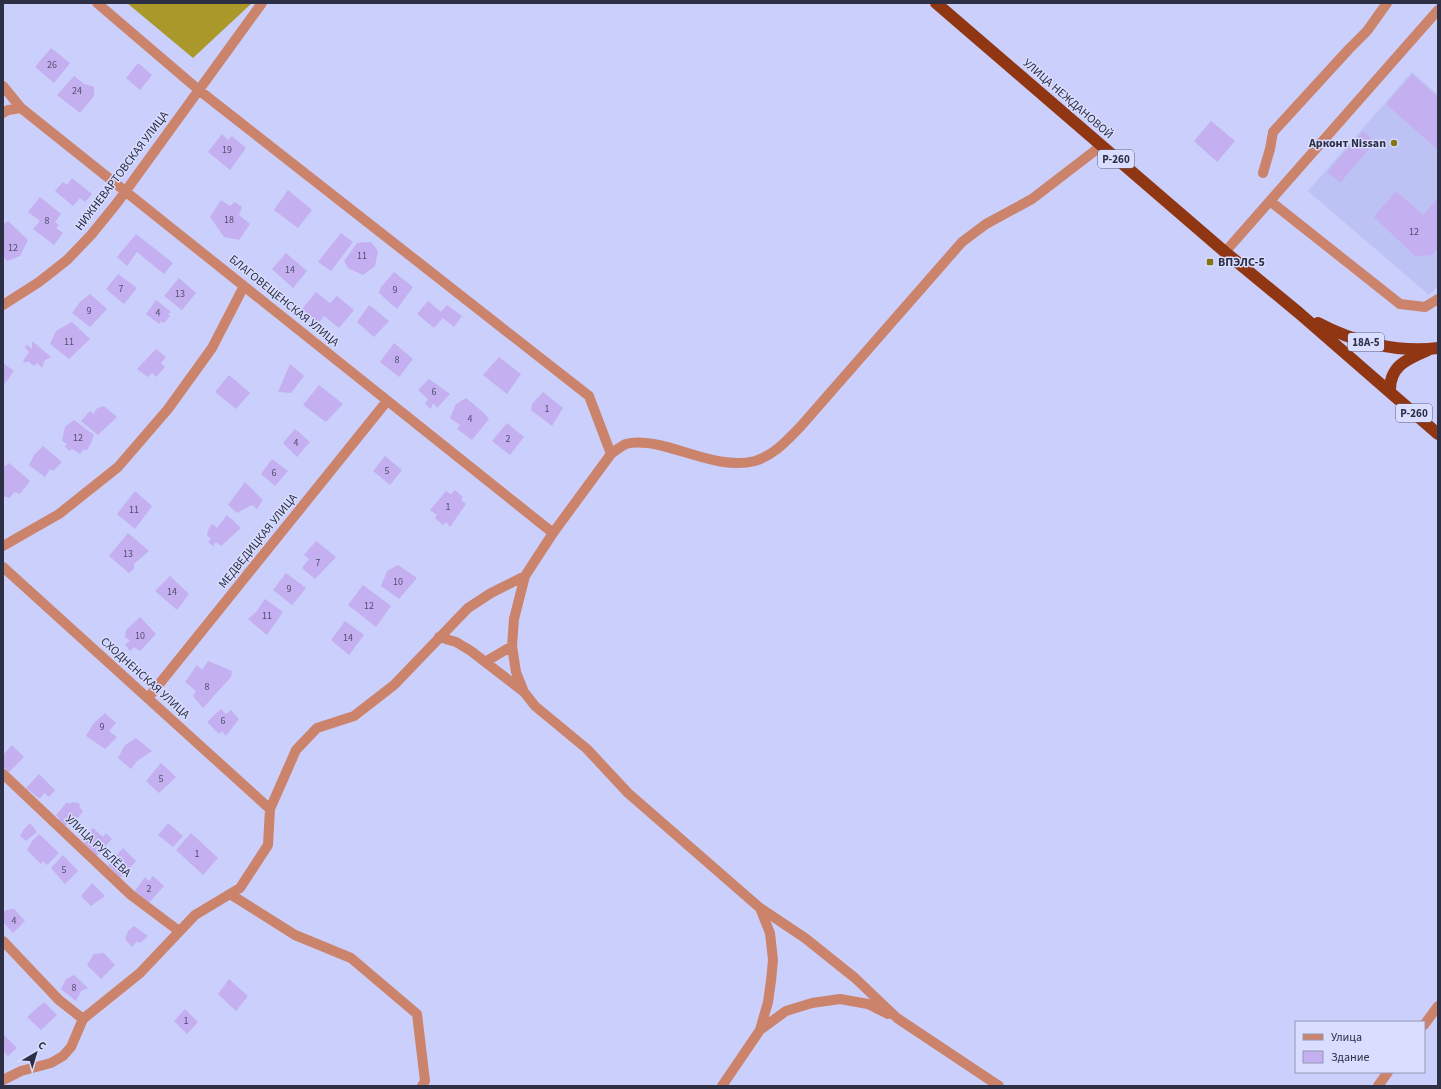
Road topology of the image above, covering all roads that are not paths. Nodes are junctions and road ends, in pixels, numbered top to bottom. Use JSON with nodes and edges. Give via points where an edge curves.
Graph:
{"nodes":[{"id":1,"x":97,"y":3,"type":"edge"},
{"id":2,"x":262,"y":3,"type":"edge"},
{"id":3,"x":936,"y":3,"type":"edge"},
{"id":4,"x":1386,"y":3,"type":"edge"},
{"id":5,"x":1438,"y":10,"type":"edge"},
{"id":6,"x":3,"y":86,"type":"edge"},
{"id":7,"x":200,"y":91,"type":"junction"},
{"id":8,"x":21,"y":108,"type":"junction"},
{"id":9,"x":3,"y":113,"type":"edge"},
{"id":10,"x":1101,"y":146,"type":"junction"},
{"id":11,"x":1263,"y":173,"type":"dead end"},
{"id":12,"x":126,"y":191,"type":"junction"},
{"id":13,"x":1270,"y":201,"type":"junction"},
{"id":14,"x":1225,"y":252,"type":"junction"},
{"id":15,"x":244,"y":286,"type":"junction"},
{"id":16,"x":1438,"y":299,"type":"edge"},
{"id":17,"x":3,"y":305,"type":"edge"},
{"id":18,"x":1299,"y":313,"type":"junction"},
{"id":19,"x":1434,"y":349,"type":"edge"},
{"id":20,"x":1390,"y":392,"type":"junction"},
{"id":21,"x":387,"y":401,"type":"junction"},
{"id":22,"x":1438,"y":434,"type":"edge"},
{"id":23,"x":610,"y":454,"type":"junction"},
{"id":24,"x":553,"y":533,"type":"junction"},
{"id":25,"x":3,"y":546,"type":"edge"},
{"id":26,"x":3,"y":567,"type":"edge"},
{"id":27,"x":525,"y":576,"type":"junction"},
{"id":28,"x":439,"y":637,"type":"junction"},
{"id":29,"x":512,"y":646,"type":"junction"},
{"id":30,"x":485,"y":662,"type":"junction"},
{"id":31,"x":524,"y":692,"type":"junction"},
{"id":32,"x":148,"y":698,"type":"junction"},
{"id":33,"x":3,"y":774,"type":"edge"},
{"id":34,"x":270,"y":809,"type":"junction"},
{"id":35,"x":230,"y":894,"type":"junction"},
{"id":36,"x":760,"y":908,"type":"junction"},
{"id":37,"x":179,"y":931,"type":"junction"},
{"id":38,"x":3,"y":941,"type":"edge"},
{"id":39,"x":1438,"y":1006,"type":"edge"},
{"id":40,"x":897,"y":1018,"type":"junction"},
{"id":41,"x":83,"y":1019,"type":"junction"},
{"id":42,"x":1425,"y":1023,"type":"edge"},
{"id":43,"x":760,"y":1030,"type":"junction"},
{"id":44,"x":1387,"y":1073,"type":"edge"},
{"id":45,"x":4,"y":1076,"type":"edge"},
{"id":46,"x":422,"y":1086,"type":"edge"},
{"id":47,"x":722,"y":1086,"type":"edge"},
{"id":48,"x":999,"y":1086,"type":"edge"},
{"id":49,"x":1378,"y":1086,"type":"edge"}],
"edges":[{"from":1,"to":7,"type":"street"},
{"from":2,"to":7,"type":"street","name":"НИЖНЕВАРТОВСКАЯ УЛИЦА"},
{"from":3,"to":10,"type":"highway","name":"УЛИЦА НЕЖДАНОВОЙ","number":"Р-260"},
{"from":4,"to":11,"type":"street","via":[[1367,31],[1273,132]]},
{"from":5,"to":13,"type":"street"},
{"from":6,"to":8,"type":"street","name":"БЛАГОВЕЩЕНСКАЯ УЛИЦА"},
{"from":7,"to":12,"type":"street","name":"НИЖНЕВАРТОВСКАЯ УЛИЦА"},
{"from":7,"to":23,"type":"street","via":[[589,396]]},
{"from":8,"to":9,"type":"street"},
{"from":8,"to":12,"type":"street","name":"БЛАГОВЕЩЕНСКАЯ УЛИЦА"},
{"from":10,"to":14,"type":"highway","name":"УЛИЦА НЕЖДАНОВОЙ","number":"Р-260"},
{"from":10,"to":23,"type":"street","via":[[1032,199],[986,224],[962,242],[801,426],[776,450],[756,460],[736,463],[646,442],[625,444]]},
{"from":12,"to":15,"type":"street","name":"БЛАГОВЕЩЕНСКАЯ УЛИЦА"},
{"from":12,"to":17,"type":"street","name":"НИЖНЕВАРТОВСКАЯ УЛИЦА","via":[[91,235],[66,260],[39,282]]},
{"from":13,"to":14,"type":"street"},
{"from":13,"to":16,"type":"street","via":[[1400,304],[1425,307]]},
{"from":14,"to":18,"type":"highway","name":"УЛИЦА НЕЖДАНОВОЙ","number":"Р-260"},
{"from":15,"to":21,"type":"street","name":"БЛАГОВЕЩЕНСКАЯ УЛИЦА"},
{"from":15,"to":25,"type":"street","via":[[212,348],[168,409],[118,467],[59,514]]},
{"from":18,"to":19,"type":"highway","number":"18А-5","via":[[1330,330],[1360,341],[1391,347]]},
{"from":18,"to":20,"type":"highway","name":"УЛИЦА НЕЖДАНОВОЙ","number":"Р-260"},
{"from":19,"to":20,"type":"highway","via":[[1407,359],[1400,365],[1392,377]]},
{"from":20,"to":22,"type":"highway","name":"УЛИЦА НЕЖДАНОВОЙ","number":"Р-260"},
{"from":21,"to":24,"type":"street","name":"БЛАГОВЕЩЕНСКАЯ УЛИЦА"},
{"from":21,"to":32,"type":"street","name":"МЕДВЕДИЦКАЯ УЛИЦА"},
{"from":23,"to":24,"type":"street"},
{"from":24,"to":27,"type":"street"},
{"from":26,"to":32,"type":"street","name":"СХОДНЕНСКАЯ УЛИЦА"},
{"from":27,"to":28,"type":"street","via":[[468,608]]},
{"from":27,"to":29,"type":"street","via":[[514,619]]},
{"from":28,"to":30,"type":"street","via":[[456,642]]},
{"from":28,"to":34,"type":"street","via":[[394,685],[354,716],[317,728],[301,744]]},
{"from":29,"to":30,"type":"street"},
{"from":29,"to":31,"type":"street","via":[[516,672]]},
{"from":30,"to":31,"type":"street"},
{"from":31,"to":36,"type":"street","via":[[535,706],[587,749],[628,793]]},
{"from":32,"to":34,"type":"street","name":"СХОДНЕНСКАЯ УЛИЦА"},
{"from":33,"to":37,"type":"street","name":"УЛИЦА РУБЛЁВА","via":[[131,895]]},
{"from":34,"to":35,"type":"street","via":[[268,845],[240,888]]},
{"from":35,"to":37,"type":"street","via":[[196,915]]},
{"from":35,"to":46,"type":"street","via":[[295,935],[351,958],[417,1014],[425,1081]]},
{"from":36,"to":40,"type":"street","via":[[805,938],[855,978]]},
{"from":36,"to":43,"type":"street","via":[[770,933],[772,960],[768,1002]]},
{"from":37,"to":41,"type":"street","via":[[140,973]]},
{"from":38,"to":41,"type":"street","via":[[59,1000]]},
{"from":39,"to":42,"type":"street"},
{"from":40,"to":43,"type":"street","via":[[868,1004],[840,998],[786,1011]]},
{"from":40,"to":48,"type":"street"},
{"from":41,"to":45,"type":"street","via":[[71,1047],[63,1056],[52,1062]]},
{"from":43,"to":47,"type":"street"},
{"from":44,"to":49,"type":"street"}]}
